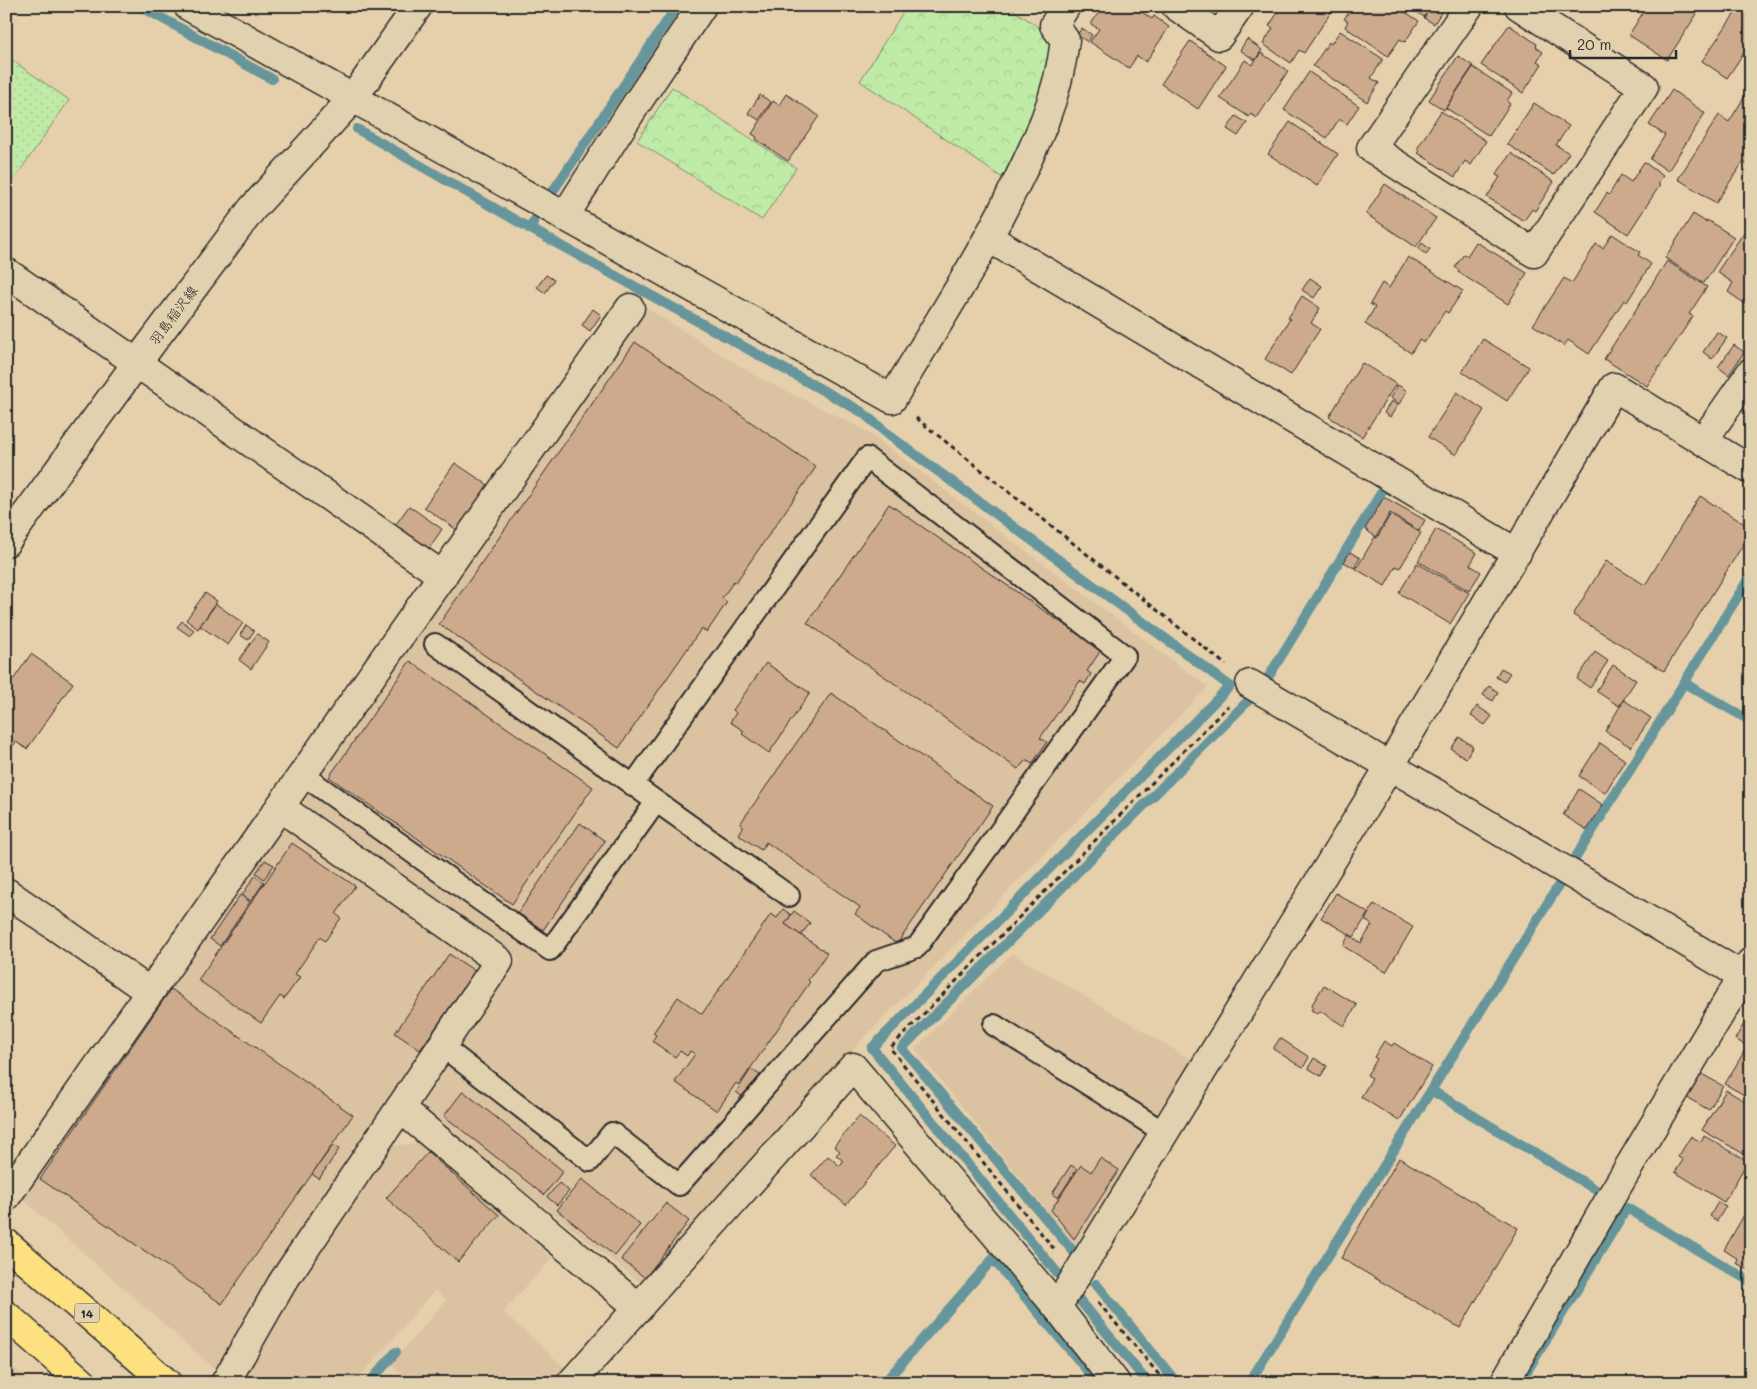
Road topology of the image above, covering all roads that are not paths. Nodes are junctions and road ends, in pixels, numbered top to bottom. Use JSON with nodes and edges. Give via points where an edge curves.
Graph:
{"nodes":[{"id":1,"x":188,"y":6,"type":"edge"},
{"id":2,"x":418,"y":6,"type":"edge"},
{"id":3,"x":702,"y":6,"type":"edge"},
{"id":4,"x":1066,"y":6,"type":"edge"},
{"id":5,"x":1176,"y":6,"type":"edge"},
{"id":6,"x":1240,"y":6,"type":"edge"},
{"id":7,"x":1469,"y":6,"type":"edge"},
{"id":8,"x":1519,"y":6,"type":"edge"},
{"id":9,"x":353,"y":98,"type":"junction"},
{"id":10,"x":564,"y":217,"type":"junction"},
{"id":11,"x":989,"y":238,"type":"junction"},
{"id":12,"x":6,"y":272,"type":"edge"},
{"id":13,"x":630,"y":308,"type":"dead end"},
{"id":14,"x":136,"y":364,"type":"junction"},
{"id":15,"x":1751,"y":372,"type":"edge"},
{"id":16,"x":1703,"y":441,"type":"junction"},
{"id":17,"x":1751,"y":470,"type":"edge"},
{"id":18,"x":6,"y":542,"type":"edge"},
{"id":19,"x":1517,"y":553,"type":"junction"},
{"id":20,"x":443,"y":576,"type":"junction"},
{"id":21,"x":435,"y":644,"type":"dead end"},
{"id":22,"x":1250,"y":684,"type":"road end"},
{"id":23,"x":1390,"y":766,"type":"junction"},
{"id":24,"x":303,"y":775,"type":"junction"},
{"id":25,"x":633,"y":785,"type":"junction"},
{"id":26,"x":656,"y":802,"type":"junction"},
{"id":27,"x":280,"y":807,"type":"junction"},
{"id":28,"x":6,"y":892,"type":"edge"},
{"id":29,"x":789,"y":896,"type":"dead end"},
{"id":30,"x":1748,"y":973,"type":"edge"},
{"id":31,"x":150,"y":992,"type":"junction"},
{"id":32,"x":994,"y":1025,"type":"dead end"},
{"id":33,"x":442,"y":1046,"type":"junction"},
{"id":34,"x":400,"y":1108,"type":"junction"},
{"id":35,"x":1165,"y":1133,"type":"junction"},
{"id":36,"x":6,"y":1197,"type":"edge"},
{"id":37,"x":6,"y":1243,"type":"edge"},
{"id":38,"x":1056,"y":1307,"type":"junction"},
{"id":39,"x":639,"y":1308,"type":"junction"},
{"id":40,"x":6,"y":1314,"type":"edge"},
{"id":41,"x":83,"y":1383,"type":"edge"},
{"id":42,"x":167,"y":1383,"type":"edge"},
{"id":43,"x":224,"y":1383,"type":"edge"},
{"id":44,"x":571,"y":1383,"type":"edge"},
{"id":45,"x":1116,"y":1383,"type":"edge"},
{"id":46,"x":1504,"y":1383,"type":"edge"}],
"edges":[{"from":1,"to":9,"type":"street"},
{"from":2,"to":9,"type":"street","name":"羽島稲沢線"},
{"from":3,"to":10,"type":"street"},
{"from":4,"to":11,"type":"street","via":[[1054,25],[1065,40],[1057,88],[1038,140]]},
{"from":5,"to":6,"type":"street","via":[[1219,36]]},
{"from":7,"to":8,"type":"street","via":[[1371,148],[1534,253],[1644,87]]},
{"from":9,"to":10,"type":"street"},
{"from":9,"to":14,"type":"street","name":"羽島稲沢線","via":[[252,209]]},
{"from":10,"to":11,"type":"street","via":[[892,399]]},
{"from":11,"to":19,"type":"street"},
{"from":12,"to":14,"type":"street"},
{"from":13,"to":20,"type":"street"},
{"from":14,"to":18,"type":"street","name":"羽島稲沢線"},
{"from":14,"to":20,"type":"street"},
{"from":15,"to":16,"type":"street"},
{"from":16,"to":17,"type":"street"},
{"from":16,"to":19,"type":"street","via":[[1614,387]]},
{"from":19,"to":23,"type":"street"},
{"from":20,"to":24,"type":"street"},
{"from":21,"to":25,"type":"lane"},
{"from":22,"to":23,"type":"street"},
{"from":23,"to":30,"type":"street"},
{"from":23,"to":35,"type":"street"},
{"from":24,"to":26,"type":"lane","via":[[550,950]]},
{"from":24,"to":27,"type":"street"},
{"from":25,"to":26,"type":"lane"},
{"from":25,"to":33,"type":"lane","via":[[867,458],[1125,656],[917,947],[876,960],[679,1186],[612,1133],[590,1161]]},
{"from":26,"to":29,"type":"lane"},
{"from":27,"to":31,"type":"street"},
{"from":27,"to":33,"type":"street","via":[[499,961]]},
{"from":28,"to":31,"type":"street"},
{"from":30,"to":46,"type":"street","via":[[1618,1185]]},
{"from":31,"to":36,"type":"street"},
{"from":32,"to":35,"type":"lane"},
{"from":33,"to":34,"type":"street"},
{"from":34,"to":39,"type":"street"},
{"from":34,"to":43,"type":"street","via":[[282,1283]]},
{"from":35,"to":38,"type":"street"},
{"from":37,"to":42,"type":"main road","number":"14"},
{"from":38,"to":39,"type":"street","via":[[853,1067]]},
{"from":38,"to":45,"type":"street"},
{"from":39,"to":44,"type":"street"},
{"from":40,"to":41,"type":"main road"}]}
